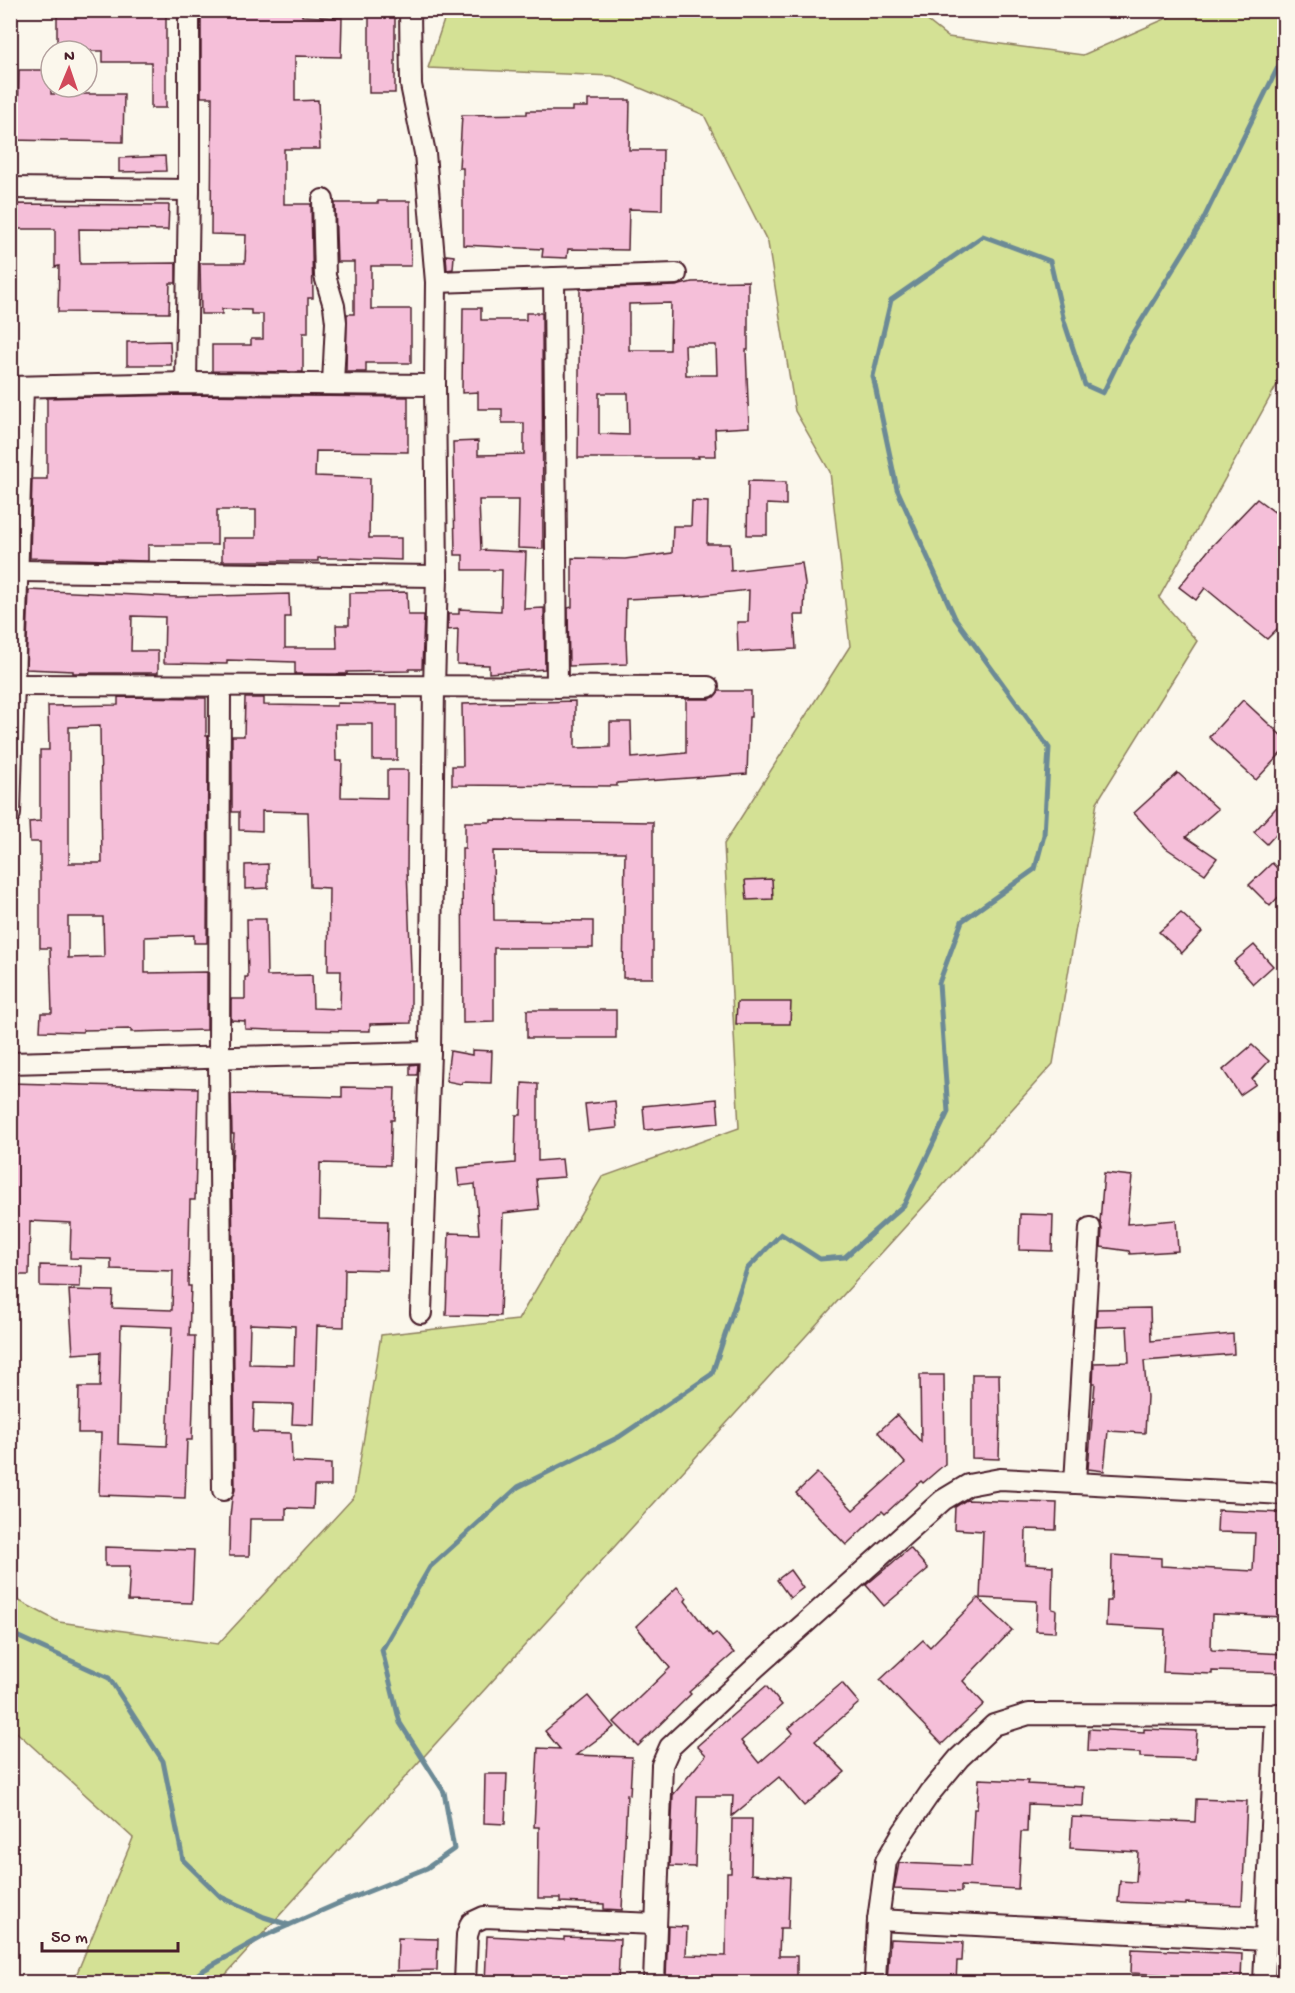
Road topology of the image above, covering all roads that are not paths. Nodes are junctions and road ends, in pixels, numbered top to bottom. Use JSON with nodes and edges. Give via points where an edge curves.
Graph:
{"nodes":[{"id":1,"x":189,"y":10,"type":"edge"},
{"id":2,"x":410,"y":10,"type":"edge"},
{"id":3,"x":10,"y":188,"type":"edge"},
{"id":4,"x":189,"y":190,"type":"junction"},
{"id":5,"x":323,"y":200,"type":"dead end"},
{"id":6,"x":676,"y":274,"type":"dead end"},
{"id":7,"x":554,"y":278,"type":"junction"},
{"id":8,"x":436,"y":282,"type":"junction"},
{"id":9,"x":186,"y":383,"type":"junction"},
{"id":10,"x":333,"y":383,"type":"junction"},
{"id":11,"x":435,"y":385,"type":"junction"},
{"id":12,"x":17,"y":387,"type":"edge"},
{"id":13,"x":18,"y":571,"type":"junction"},
{"id":14,"x":437,"y":576,"type":"junction"},
{"id":15,"x":12,"y":686,"type":"edge"},
{"id":16,"x":220,"y":686,"type":"junction"},
{"id":17,"x":434,"y":687,"type":"junction"},
{"id":18,"x":557,"y":687,"type":"junction"},
{"id":19,"x":708,"y":687,"type":"dead end"},
{"id":20,"x":10,"y":814,"type":"edge"},
{"id":21,"x":430,"y":1052,"type":"junction"},
{"id":22,"x":219,"y":1059,"type":"junction"},
{"id":23,"x":10,"y":1063,"type":"edge"},
{"id":24,"x":1090,"y":1228,"type":"dead end"},
{"id":25,"x":420,"y":1313,"type":"dead end"},
{"id":26,"x":1075,"y":1483,"type":"junction"},
{"id":27,"x":223,"y":1490,"type":"dead end"},
{"id":28,"x":1284,"y":1494,"type":"edge"},
{"id":29,"x":1280,"y":1714,"type":"edge"},
{"id":30,"x":878,"y":1920,"type":"junction"},
{"id":31,"x":656,"y":1924,"type":"junction"},
{"id":32,"x":1266,"y":1940,"type":"junction"},
{"id":33,"x":465,"y":1983,"type":"edge"},
{"id":34,"x":654,"y":1983,"type":"edge"},
{"id":35,"x":875,"y":1983,"type":"edge"},
{"id":36,"x":1263,"y":1983,"type":"edge"}],
"edges":[{"from":1,"to":4,"type":"street"},
{"from":2,"to":8,"type":"street","via":[[411,85],[425,153]]},
{"from":3,"to":4,"type":"street"},
{"from":4,"to":9,"type":"street"},
{"from":5,"to":10,"type":"street","via":[[325,276],[336,322]]},
{"from":6,"to":7,"type":"street"},
{"from":7,"to":8,"type":"street"},
{"from":7,"to":18,"type":"street"},
{"from":8,"to":11,"type":"street"},
{"from":9,"to":10,"type":"street"},
{"from":9,"to":12,"type":"street"},
{"from":10,"to":11,"type":"street"},
{"from":11,"to":14,"type":"street"},
{"from":12,"to":13,"type":"street"},
{"from":13,"to":14,"type":"street"},
{"from":13,"to":15,"type":"street"},
{"from":14,"to":17,"type":"street"},
{"from":15,"to":16,"type":"street"},
{"from":15,"to":20,"type":"street"},
{"from":16,"to":17,"type":"street"},
{"from":16,"to":22,"type":"street"},
{"from":17,"to":18,"type":"street"},
{"from":17,"to":21,"type":"street"},
{"from":18,"to":19,"type":"street"},
{"from":21,"to":22,"type":"street"},
{"from":21,"to":25,"type":"street"},
{"from":22,"to":23,"type":"street"},
{"from":22,"to":27,"type":"street"},
{"from":24,"to":26,"type":"street"},
{"from":26,"to":28,"type":"street"},
{"from":26,"to":31,"type":"street","via":[[1000,1479],[968,1485],[943,1500],[670,1748],[662,1765]]},
{"from":29,"to":30,"type":"street","via":[[1029,1714],[994,1725],[959,1758],[903,1832],[886,1861]]},
{"from":29,"to":32,"type":"street"},
{"from":30,"to":32,"type":"street"},
{"from":30,"to":35,"type":"street"},
{"from":31,"to":33,"type":"street","via":[[484,1917],[471,1923],[466,1935]]},
{"from":31,"to":34,"type":"street"},
{"from":32,"to":36,"type":"street"}]}
